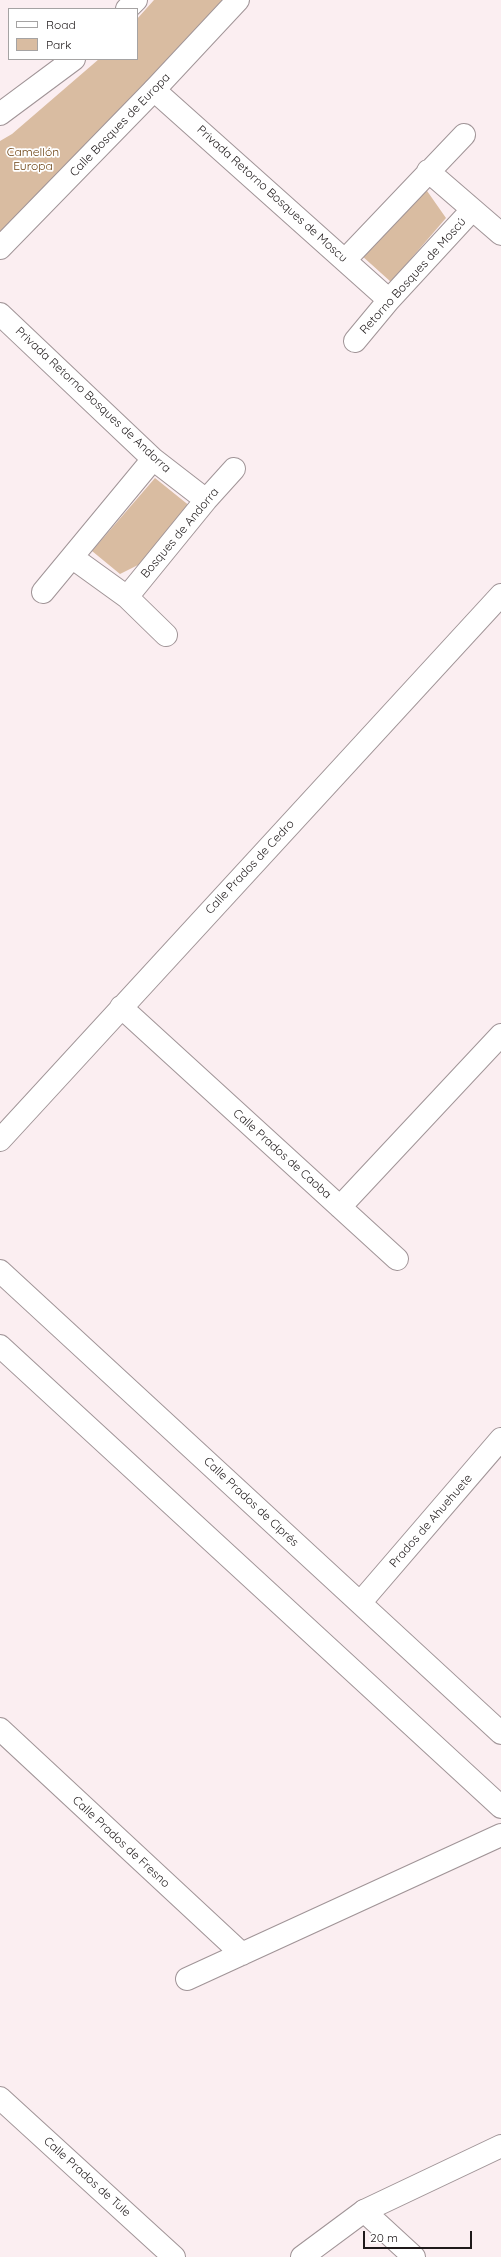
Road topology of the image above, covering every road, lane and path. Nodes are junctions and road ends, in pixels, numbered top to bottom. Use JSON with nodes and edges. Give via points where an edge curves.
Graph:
{"nodes":[{"id":1,"x":136,"y":0,"type":"edge"},
{"id":2,"x":238,"y":0,"type":"edge"},
{"id":3,"x":128,"y":8,"type":"edge"},
{"id":4,"x":73,"y":60,"type":"edge"},
{"id":5,"x":154,"y":90,"type":"junction"},
{"id":6,"x":0,"y":114,"type":"edge"},
{"id":7,"x":464,"y":135,"type":"dead end"},
{"id":8,"x":428,"y":171,"type":"junction"},
{"id":9,"x":472,"y":210,"type":"junction"},
{"id":10,"x":501,"y":234,"type":"edge"},
{"id":11,"x":0,"y":248,"type":"edge"},
{"id":12,"x":345,"y":260,"type":"junction"},
{"id":13,"x":389,"y":300,"type":"junction"},
{"id":14,"x":0,"y":314,"type":"edge"},
{"id":15,"x":355,"y":341,"type":"dead end"},
{"id":16,"x":153,"y":459,"type":"junction"},
{"id":17,"x":234,"y":469,"type":"dead end"},
{"id":18,"x":206,"y":500,"type":"junction"},
{"id":19,"x":73,"y":558,"type":"junction"},
{"id":20,"x":43,"y":592,"type":"dead end"},
{"id":21,"x":501,"y":595,"type":"edge"},
{"id":22,"x":127,"y":597,"type":"junction"},
{"id":23,"x":166,"y":635,"type":"dead end"},
{"id":24,"x":121,"y":1007,"type":"junction"},
{"id":25,"x":501,"y":1035,"type":"edge"},
{"id":26,"x":0,"y":1140,"type":"edge"},
{"id":27,"x":340,"y":1207,"type":"junction"},
{"id":28,"x":396,"y":1259,"type":"dead end"},
{"id":29,"x":0,"y":1271,"type":"edge"},
{"id":30,"x":0,"y":1346,"type":"edge"},
{"id":31,"x":501,"y":1439,"type":"edge"},
{"id":32,"x":360,"y":1603,"type":"junction"},
{"id":33,"x":0,"y":1729,"type":"edge"},
{"id":34,"x":501,"y":1733,"type":"edge"},
{"id":35,"x":501,"y":1807,"type":"edge"},
{"id":36,"x":501,"y":1835,"type":"edge"},
{"id":37,"x":242,"y":1954,"type":"junction"},
{"id":38,"x":187,"y":1979,"type":"dead end"},
{"id":39,"x":0,"y":2098,"type":"edge"},
{"id":40,"x":501,"y":2146,"type":"edge"},
{"id":41,"x":364,"y":2211,"type":"junction"},
{"id":42,"x":174,"y":2257,"type":"edge"},
{"id":43,"x":302,"y":2257,"type":"edge"},
{"id":44,"x":414,"y":2257,"type":"edge"}],
"edges":[{"from":1,"to":3,"type":"street"},
{"from":2,"to":5,"type":"street","name":"Calle Bosques de Europa"},
{"from":4,"to":6,"type":"street"},
{"from":5,"to":11,"type":"street","name":"Calle Bosques de Europa"},
{"from":5,"to":12,"type":"street","name":"Privada Retorno Bosques de Moscu"},
{"from":7,"to":8,"type":"street"},
{"from":8,"to":9,"type":"street","name":"Retorno Bosques de Moscú"},
{"from":8,"to":12,"type":"street"},
{"from":9,"to":10,"type":"street","name":"Retorno Bosques de Moscú"},
{"from":9,"to":13,"type":"street","name":"Retorno Bosques de Moscú"},
{"from":12,"to":13,"type":"street","name":"Privada Retorno Bosques de Moscu"},
{"from":13,"to":15,"type":"street","name":"Retorno Bosques de Moscú"},
{"from":14,"to":16,"type":"street","name":"Privada Retorno Bosques de Andorra"},
{"from":16,"to":18,"type":"street","name":"Privada Retorno Bosques de Andorra"},
{"from":16,"to":19,"type":"street"},
{"from":17,"to":18,"type":"street","name":"Bosques de Andorra"},
{"from":18,"to":22,"type":"street","name":"Bosques de Andorra"},
{"from":19,"to":20,"type":"street"},
{"from":19,"to":22,"type":"street"},
{"from":21,"to":24,"type":"street","name":"Calle Prados de Cedro"},
{"from":22,"to":23,"type":"street"},
{"from":24,"to":26,"type":"street","name":"Calle Prados de Cedro"},
{"from":24,"to":27,"type":"street","name":"Calle Prados de Caoba"},
{"from":25,"to":27,"type":"street","name":"Calle Prados de Caoba"},
{"from":27,"to":28,"type":"street"},
{"from":29,"to":32,"type":"street","name":"Calle Prados de Ciprés"},
{"from":30,"to":35,"type":"street"},
{"from":31,"to":32,"type":"street","name":"Prados de Ahuehuete"},
{"from":32,"to":34,"type":"street","name":"Calle Prados de Ciprés"},
{"from":33,"to":37,"type":"street","name":"Calle Prados de Fresno"},
{"from":36,"to":37,"type":"street"},
{"from":37,"to":38,"type":"street"},
{"from":39,"to":42,"type":"street","name":"Calle Prados de Tule"},
{"from":40,"to":41,"type":"street"},
{"from":41,"to":43,"type":"street"},
{"from":41,"to":44,"type":"street"}]}
